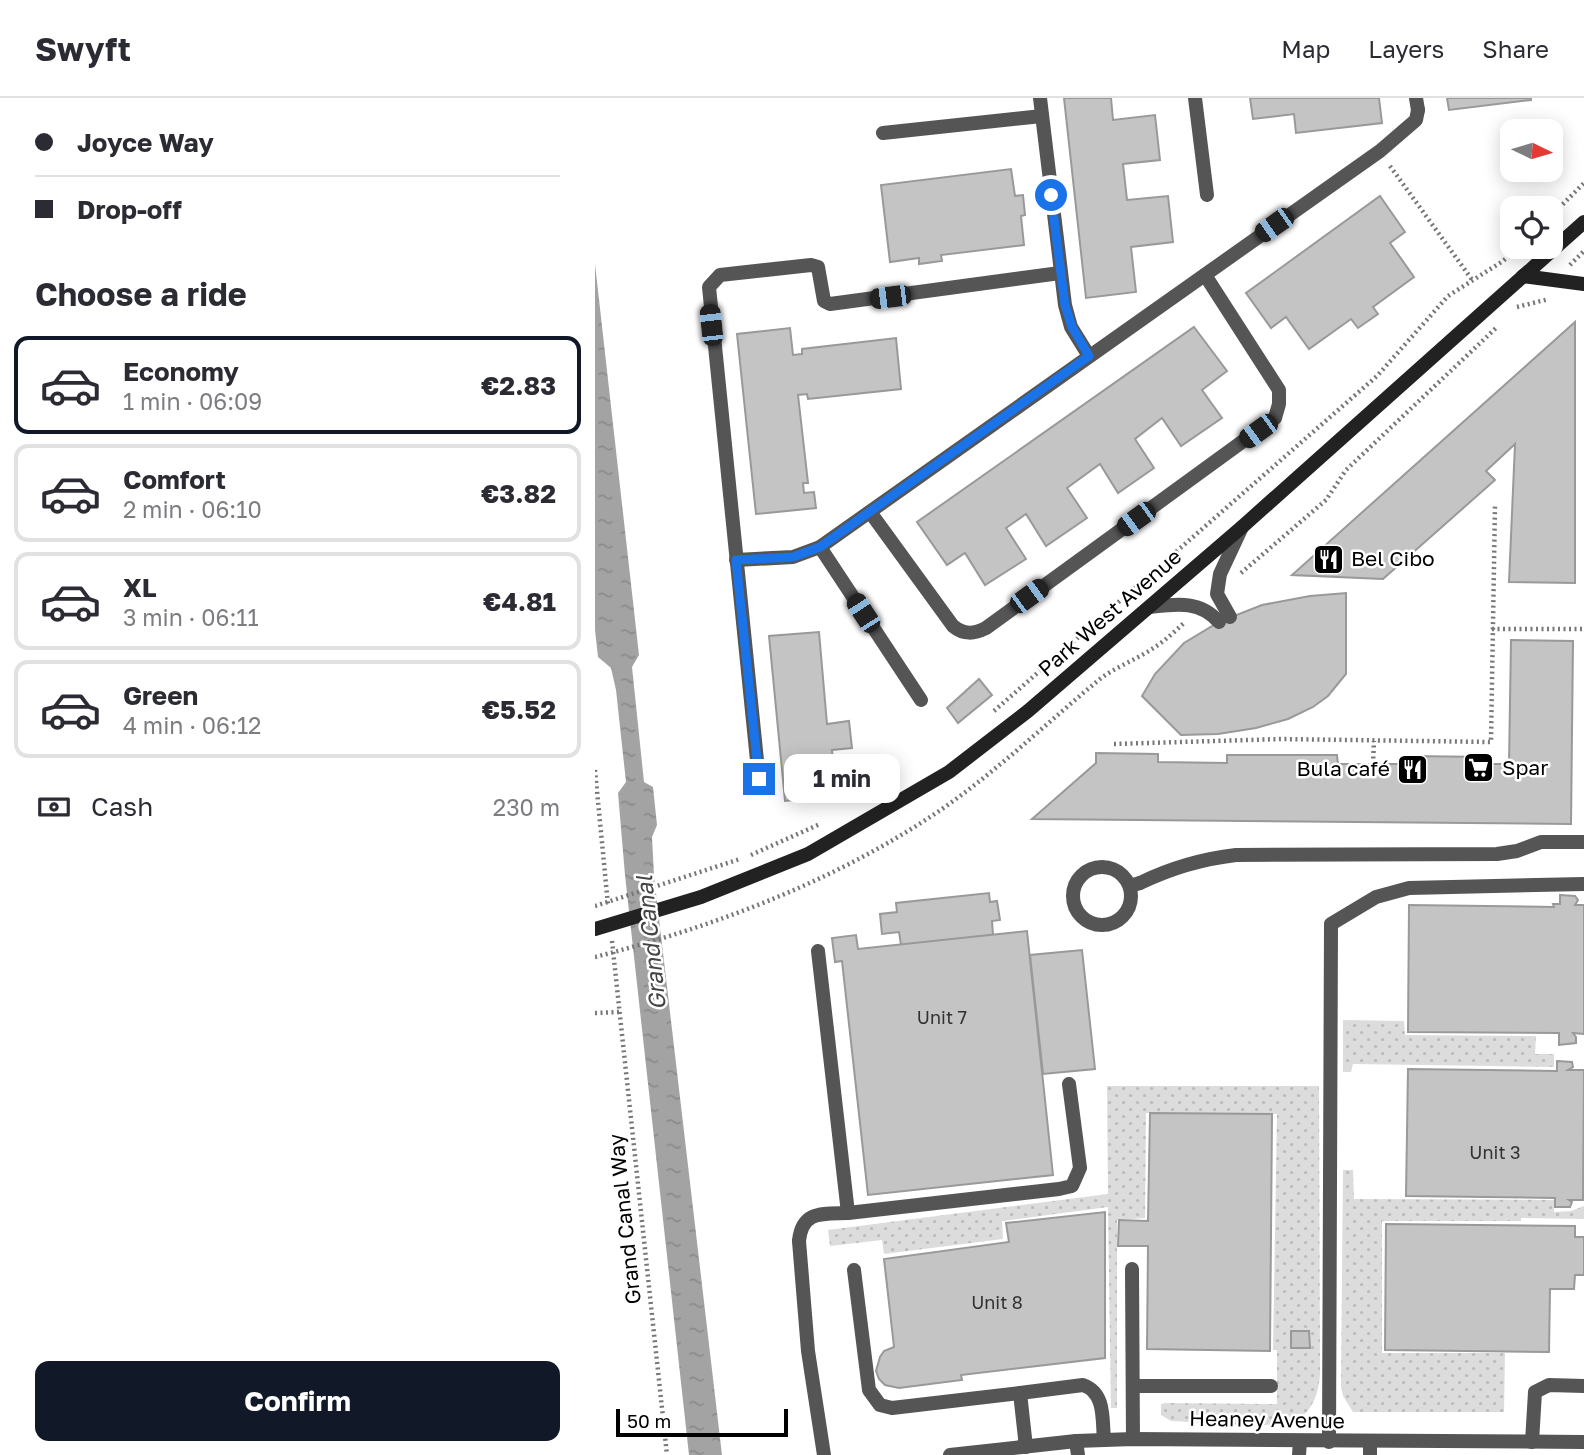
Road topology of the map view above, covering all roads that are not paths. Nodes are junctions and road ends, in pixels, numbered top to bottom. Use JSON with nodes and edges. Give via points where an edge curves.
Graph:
{"nodes":[{"id":1,"x":1040,"y":98,"type":"edge"},
{"id":2,"x":1195,"y":98,"type":"edge"},
{"id":3,"x":1417,"y":104,"type":"edge"},
{"id":4,"x":1042,"y":116,"type":"junction"},
{"id":5,"x":883,"y":133,"type":"dead end"},
{"id":6,"x":1207,"y":195,"type":"dead end"},
{"id":7,"x":1584,"y":222,"type":"edge"},
{"id":8,"x":1060,"y":273,"type":"junction"},
{"id":9,"x":1205,"y":275,"type":"junction"},
{"id":10,"x":1523,"y":276,"type":"junction"},
{"id":11,"x":1584,"y":284,"type":"edge"},
{"id":12,"x":1089,"y":356,"type":"junction"},
{"id":13,"x":870,"y":512,"type":"junction"},
{"id":14,"x":1242,"y":527,"type":"junction"},
{"id":15,"x":820,"y":547,"type":"junction"},
{"id":16,"x":736,"y":560,"type":"junction"},
{"id":17,"x":1150,"y":607,"type":"junction"},
{"id":18,"x":921,"y":701,"type":"dead end"},
{"id":19,"x":759,"y":779,"type":"dead end"},
{"id":20,"x":1584,"y":842,"type":"edge"},
{"id":21,"x":1584,"y":884,"type":"edge"},
{"id":22,"x":1135,"y":885,"type":"junction"},
{"id":23,"x":595,"y":929,"type":"edge"},
{"id":24,"x":818,"y":951,"type":"dead end"},
{"id":25,"x":1069,"y":1084,"type":"dead end"},
{"id":26,"x":848,"y":1213,"type":"junction"},
{"id":27,"x":1132,"y":1269,"type":"dead end"},
{"id":28,"x":854,"y":1270,"type":"dead end"},
{"id":29,"x":1133,"y":1386,"type":"junction"},
{"id":30,"x":1271,"y":1386,"type":"dead end"},
{"id":31,"x":1584,"y":1386,"type":"edge"},
{"id":32,"x":1020,"y":1393,"type":"junction"},
{"id":33,"x":1133,"y":1439,"type":"junction"},
{"id":34,"x":1104,"y":1440,"type":"junction"},
{"id":35,"x":1329,"y":1441,"type":"junction"},
{"id":36,"x":1532,"y":1442,"type":"junction"},
{"id":37,"x":1584,"y":1442,"type":"edge"},
{"id":38,"x":1026,"y":1447,"type":"junction"},
{"id":39,"x":1077,"y":1448,"type":"edge"},
{"id":40,"x":1299,"y":1448,"type":"edge"},
{"id":41,"x":1370,"y":1448,"type":"edge"},
{"id":42,"x":969,"y":1454,"type":"edge"},
{"id":43,"x":824,"y":1455,"type":"edge"},
{"id":44,"x":950,"y":1455,"type":"edge"}],
"edges":[{"from":1,"to":4,"type":"street"},
{"from":2,"to":6,"type":"street"},
{"from":3,"to":9,"type":"street","via":[[1416,120],[1380,150]]},
{"from":4,"to":5,"type":"street"},
{"from":4,"to":8,"type":"street"},
{"from":7,"to":10,"type":"street","name":"Park West Avenue"},
{"from":8,"to":12,"type":"street","via":[[1072,327]]},
{"from":8,"to":16,"type":"street","via":[[830,304],[820,289],[818,267],[811,265],[715,279],[709,299]]},
{"from":9,"to":12,"type":"street"},
{"from":9,"to":13,"type":"street","via":[[1279,390],[1275,418],[986,628],[968,633],[953,626]]},
{"from":10,"to":11,"type":"street"},
{"from":10,"to":14,"type":"street","name":"Park West Avenue"},
{"from":12,"to":13,"type":"street"},
{"from":13,"to":15,"type":"street"},
{"from":14,"to":17,"type":"street","name":"Park West Avenue"},
{"from":14,"to":17,"type":"street","via":[[1220,574],[1217,594],[1224,620],[1198,606]]},
{"from":15,"to":16,"type":"street","via":[[793,557]]},
{"from":15,"to":18,"type":"street"},
{"from":16,"to":19,"type":"street"},
{"from":17,"to":23,"type":"street","name":"Park West Avenue","via":[[949,772],[808,854],[701,897]]},
{"from":20,"to":22,"type":"street","via":[[1541,842],[1497,854],[1235,855],[1185,864]]},
{"from":21,"to":35,"type":"street","via":[[1409,888],[1376,897],[1331,924]]},
{"from":22,"to":22,"type":"street","via":[[1130,906],[1117,922],[1097,925],[1075,907],[1074,889],[1092,869],[1110,867]]},
{"from":24,"to":26,"type":"street"},
{"from":25,"to":26,"type":"street","via":[[1080,1168],[1072,1186]]},
{"from":26,"to":43,"type":"street","via":[[817,1214],[800,1230],[808,1351]]},
{"from":27,"to":29,"type":"street"},
{"from":28,"to":32,"type":"street","via":[[869,1390],[880,1405],[892,1408]]},
{"from":29,"to":30,"type":"street"},
{"from":29,"to":33,"type":"street"},
{"from":31,"to":36,"type":"street","via":[[1549,1385],[1535,1392]]},
{"from":32,"to":34,"type":"street","via":[[1090,1387],[1100,1400]]},
{"from":32,"to":38,"type":"street"},
{"from":33,"to":34,"type":"street","name":"Heaney Avenue"},
{"from":33,"to":40,"type":"street","name":"Heaney Avenue"},
{"from":34,"to":39,"type":"street","name":"Heaney Avenue"},
{"from":35,"to":40,"type":"street","name":"Heaney Avenue"},
{"from":35,"to":41,"type":"street","name":"Heaney Avenue"},
{"from":36,"to":37,"type":"street","name":"Heaney Avenue"},
{"from":36,"to":41,"type":"street","name":"Heaney Avenue"},
{"from":38,"to":39,"type":"street","name":"Heaney Avenue"},
{"from":38,"to":42,"type":"street","name":"Heaney Avenue"},
{"from":42,"to":44,"type":"street","name":"Heaney Avenue"}]}
